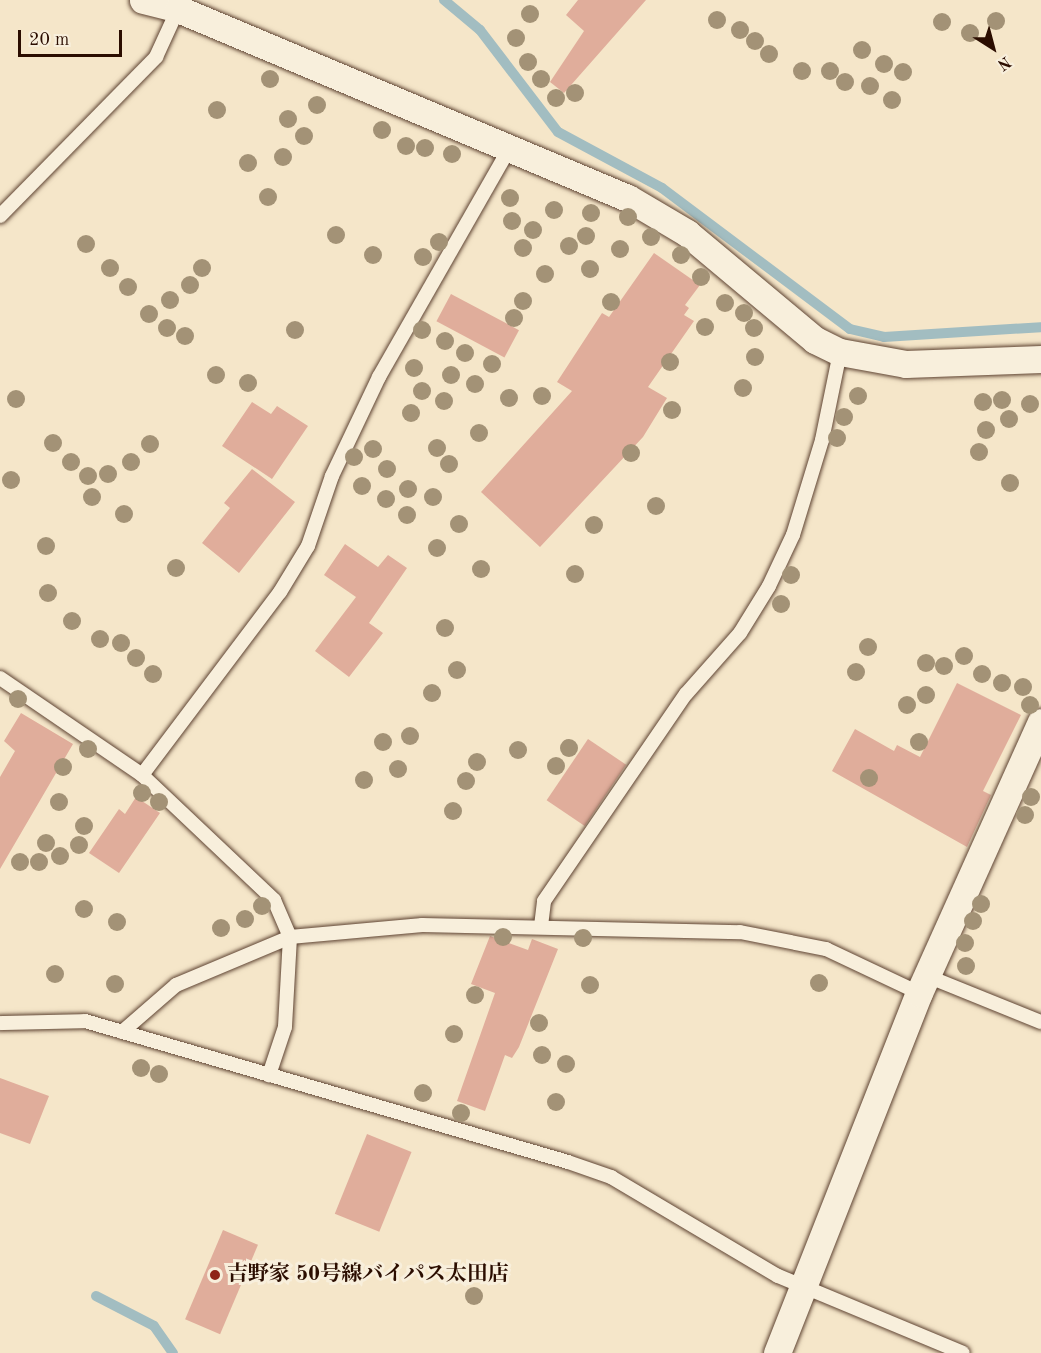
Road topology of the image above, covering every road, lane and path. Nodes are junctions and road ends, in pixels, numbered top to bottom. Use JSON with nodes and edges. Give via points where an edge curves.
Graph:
{"nodes":[{"id":1,"x":143,"y":0,"type":"edge"},
{"id":2,"x":179,"y":4,"type":"edge"},
{"id":3,"x":511,"y":146,"type":"junction"},
{"id":4,"x":0,"y":216,"type":"edge"},
{"id":5,"x":840,"y":352,"type":"junction"},
{"id":6,"x":1041,"y":359,"type":"edge"},
{"id":7,"x":0,"y":678,"type":"edge"},
{"id":8,"x":1041,"y":722,"type":"edge"},
{"id":9,"x":142,"y":775,"type":"junction"},
{"id":10,"x":541,"y":926,"type":"junction"},
{"id":11,"x":290,"y":937,"type":"junction"},
{"id":12,"x":923,"y":985,"type":"junction"},
{"id":13,"x":1041,"y":1022,"type":"edge"},
{"id":14,"x":0,"y":1023,"type":"edge"},
{"id":15,"x":122,"y":1032,"type":"junction"},
{"id":16,"x":269,"y":1075,"type":"junction"},
{"id":17,"x":803,"y":1288,"type":"junction"},
{"id":18,"x":777,"y":1353,"type":"edge"},
{"id":19,"x":963,"y":1353,"type":"edge"}],
"edges":[{"from":1,"to":2,"type":"street"},
{"from":2,"to":3,"type":"street"},
{"from":2,"to":4,"type":"lane","via":[[156,57]]},
{"from":3,"to":5,"type":"street","via":[[658,213],[815,340]]},
{"from":3,"to":9,"type":"lane","via":[[379,377],[332,476],[308,546],[280,592]]},
{"from":5,"to":6,"type":"street","via":[[906,364]]},
{"from":5,"to":10,"type":"lane","via":[[822,440],[793,534],[769,586],[740,633],[686,694],[544,901]]},
{"from":7,"to":9,"type":"lane"},
{"from":8,"to":12,"type":"street"},
{"from":9,"to":11,"type":"lane","via":[[274,900]]},
{"from":10,"to":11,"type":"lane","via":[[422,925]]},
{"from":10,"to":12,"type":"lane","via":[[669,927],[788,940],[826,949]]},
{"from":11,"to":15,"type":"lane","via":[[176,985]]},
{"from":11,"to":16,"type":"lane","via":[[285,1027]]},
{"from":12,"to":13,"type":"lane"},
{"from":12,"to":17,"type":"street"},
{"from":14,"to":15,"type":"lane","via":[[85,1021]]},
{"from":15,"to":16,"type":"lane"},
{"from":16,"to":17,"type":"lane","via":[[611,1177],[746,1259]]},
{"from":17,"to":18,"type":"street"},
{"from":17,"to":19,"type":"lane"}]}
